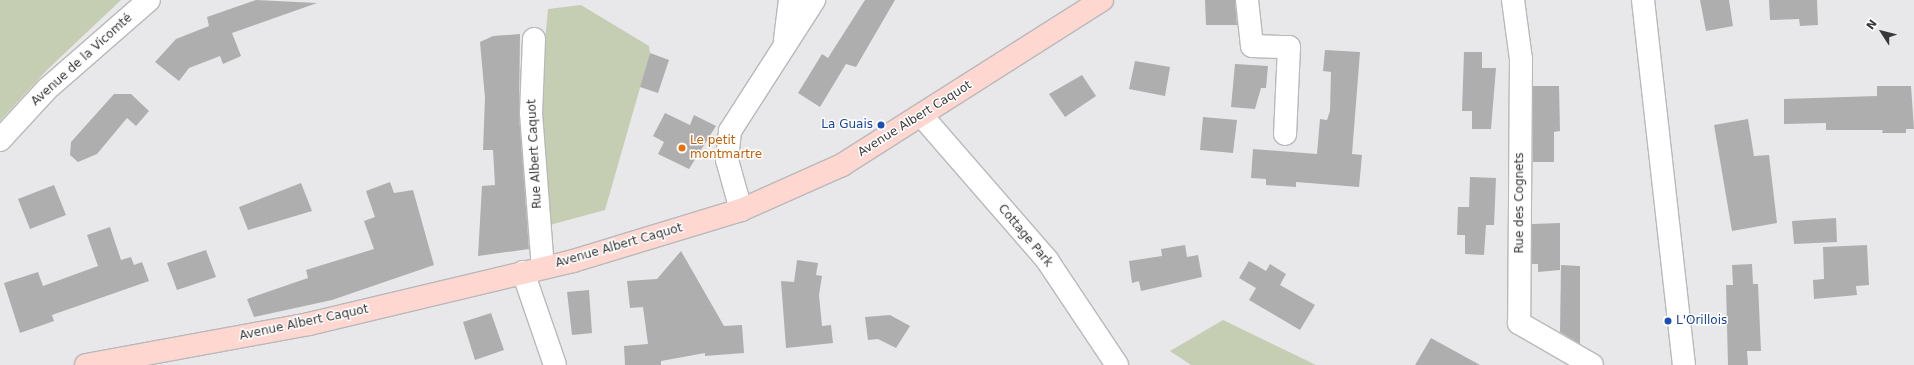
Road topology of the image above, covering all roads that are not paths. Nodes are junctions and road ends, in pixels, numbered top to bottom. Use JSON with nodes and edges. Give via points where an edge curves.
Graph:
{"nodes":[{"id":1,"x":149,"y":0,"type":"edge"},
{"id":2,"x":790,"y":0,"type":"edge"},
{"id":3,"x":814,"y":0,"type":"edge"},
{"id":4,"x":1102,"y":0,"type":"edge"},
{"id":5,"x":1247,"y":0,"type":"edge"},
{"id":6,"x":1513,"y":0,"type":"edge"},
{"id":7,"x":1643,"y":0,"type":"edge"},
{"id":8,"x":534,"y":39,"type":"dead end"},
{"id":9,"x":784,"y":47,"type":"junction"},
{"id":10,"x":922,"y":116,"type":"junction"},
{"id":11,"x":1285,"y":134,"type":"dead end"},
{"id":12,"x":0,"y":140,"type":"edge"},
{"id":13,"x":741,"y":210,"type":"junction"},
{"id":14,"x":533,"y":270,"type":"junction"},
{"id":15,"x":86,"y":365,"type":"edge"},
{"id":16,"x":555,"y":365,"type":"edge"},
{"id":17,"x":1117,"y":365,"type":"edge"},
{"id":18,"x":1592,"y":365,"type":"edge"},
{"id":19,"x":1684,"y":365,"type":"edge"}],
"edges":[{"from":1,"to":12,"type":"street","name":"Avenue de la Vicomté","via":[[47,89]]},
{"from":2,"to":9,"type":"street"},
{"from":3,"to":9,"type":"street"},
{"from":4,"to":10,"type":"main road","name":"Avenue Albert Caquot"},
{"from":5,"to":11,"type":"street","via":[[1252,46],[1289,47]]},
{"from":6,"to":18,"type":"street","name":"Rue des Cognets","via":[[1521,59],[1520,323]]},
{"from":7,"to":19,"type":"street"},
{"from":8,"to":14,"type":"street","name":"Rue Albert Caquot","via":[[531,113]]},
{"from":9,"to":13,"type":"street","via":[[730,131],[728,160]]},
{"from":10,"to":13,"type":"main road","name":"Avenue Albert Caquot","via":[[842,165]]},
{"from":10,"to":17,"type":"street","name":"Cottage Park","via":[[1047,260]]},
{"from":13,"to":14,"type":"main road","name":"Avenue Albert Caquot"},
{"from":14,"to":15,"type":"main road","name":"Avenue Albert Caquot","via":[[309,324]]},
{"from":14,"to":16,"type":"street","name":"Rue Albert Caquot"}]}
